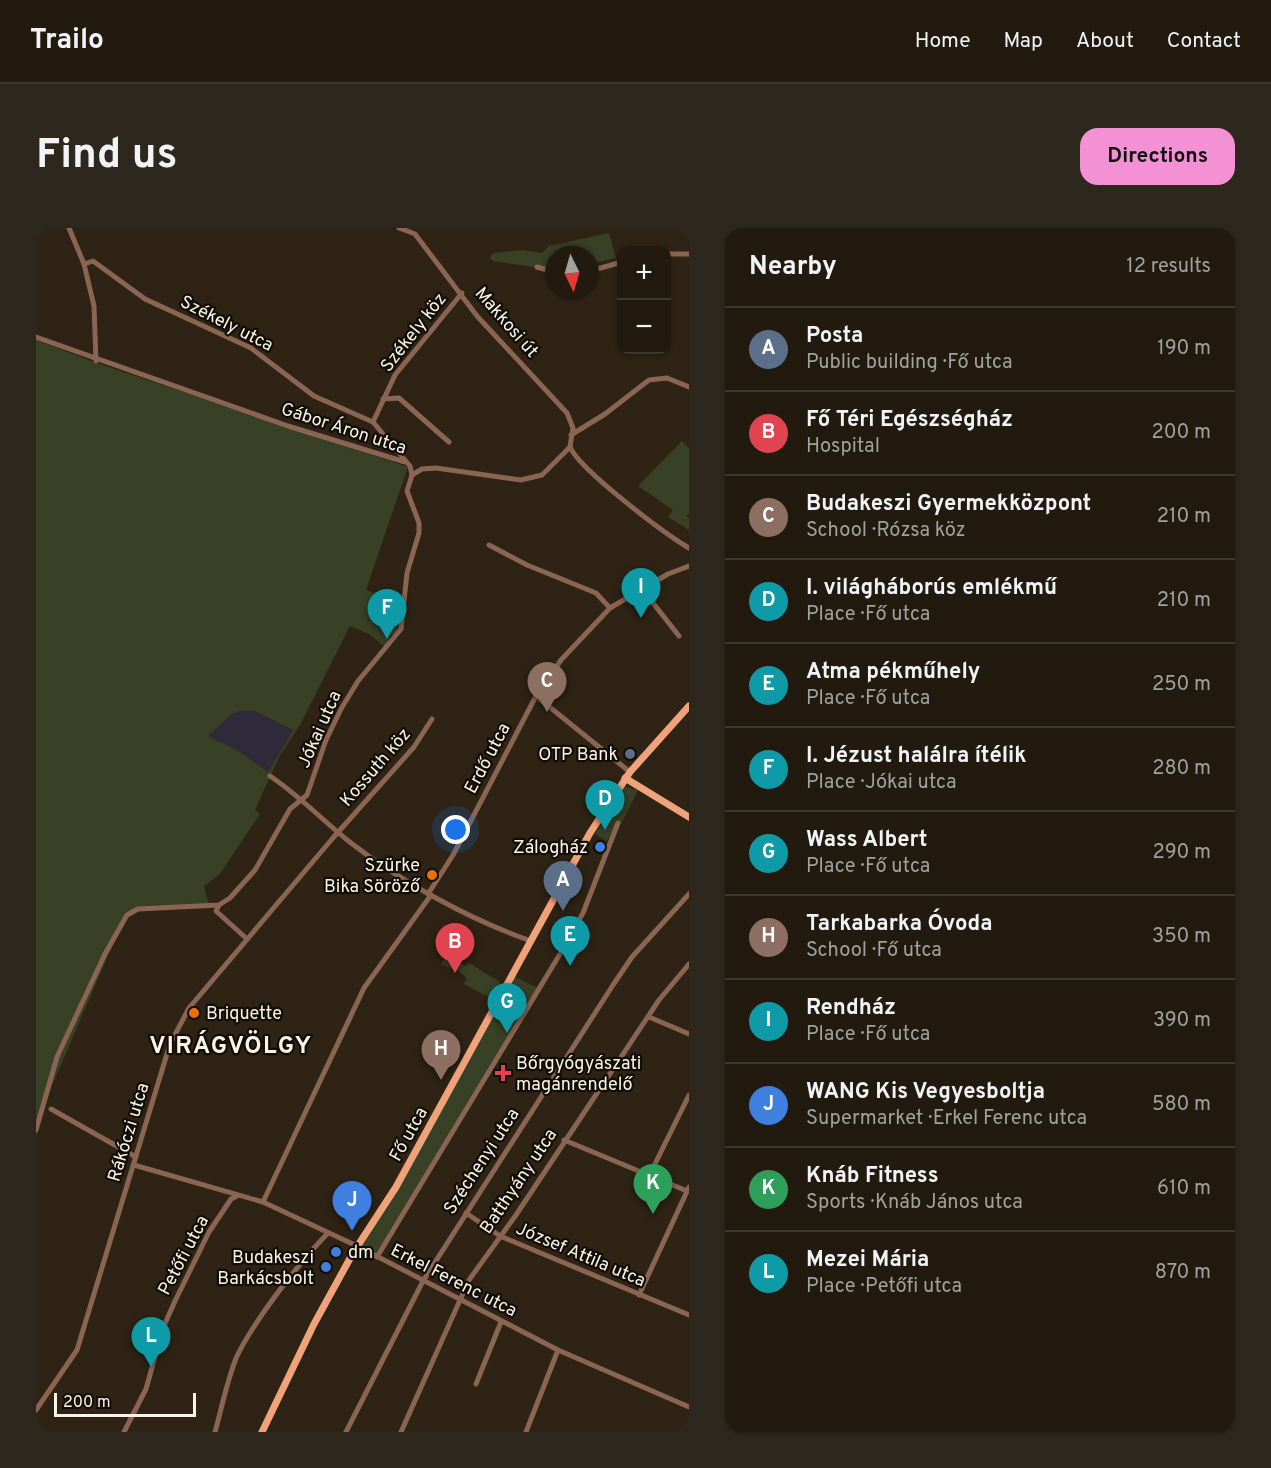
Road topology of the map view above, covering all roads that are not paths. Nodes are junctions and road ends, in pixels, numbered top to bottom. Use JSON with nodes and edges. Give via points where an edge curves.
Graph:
{"nodes":[{"id":1,"x":69,"y":228,"type":"edge"},
{"id":2,"x":399,"y":228,"type":"edge"},
{"id":3,"x":415,"y":231,"type":"edge"},
{"id":4,"x":671,"y":254,"type":"edge"},
{"id":5,"x":689,"y":254,"type":"edge"},
{"id":6,"x":617,"y":263,"type":"edge"},
{"id":7,"x":84,"y":264,"type":"junction"},
{"id":8,"x":537,"y":267,"type":"dead end"},
{"id":9,"x":599,"y":268,"type":"edge"},
{"id":10,"x":545,"y":269,"type":"edge"},
{"id":11,"x":462,"y":293,"type":"junction"},
{"id":12,"x":36,"y":337,"type":"edge"},
{"id":13,"x":96,"y":361,"type":"junction"},
{"id":14,"x":689,"y":387,"type":"edge"},
{"id":15,"x":383,"y":399,"type":"junction"},
{"id":16,"x":373,"y":422,"type":"junction"},
{"id":17,"x":572,"y":435,"type":"junction"},
{"id":18,"x":449,"y":442,"type":"dead end"},
{"id":19,"x":570,"y":447,"type":"junction"},
{"id":20,"x":406,"y":463,"type":"junction"},
{"id":21,"x":412,"y":475,"type":"junction"},
{"id":22,"x":489,"y":545,"type":"dead end"},
{"id":23,"x":689,"y":548,"type":"edge"},
{"id":24,"x":689,"y":566,"type":"edge"},
{"id":25,"x":642,"y":589,"type":"junction"},
{"id":26,"x":610,"y":608,"type":"junction"},
{"id":27,"x":679,"y":636,"type":"dead end"},
{"id":28,"x":536,"y":696,"type":"junction"},
{"id":29,"x":689,"y":706,"type":"edge"},
{"id":30,"x":432,"y":719,"type":"dead end"},
{"id":31,"x":628,"y":775,"type":"junction"},
{"id":32,"x":270,"y":776,"type":"dead end"},
{"id":33,"x":302,"y":800,"type":"junction"},
{"id":34,"x":689,"y":817,"type":"edge"},
{"id":35,"x":618,"y":823,"type":"dead end"},
{"id":36,"x":338,"y":832,"type":"junction"},
{"id":37,"x":689,"y":894,"type":"edge"},
{"id":38,"x":431,"y":895,"type":"junction"},
{"id":39,"x":219,"y":905,"type":"junction"},
{"id":40,"x":247,"y":939,"type":"junction"},
{"id":41,"x":531,"y":941,"type":"junction"},
{"id":42,"x":689,"y":964,"type":"edge"},
{"id":43,"x":649,"y":1017,"type":"junction"},
{"id":44,"x":689,"y":1034,"type":"edge"},
{"id":45,"x":689,"y":1095,"type":"edge"},
{"id":46,"x":51,"y":1109,"type":"dead end"},
{"id":47,"x":36,"y":1130,"type":"edge"},
{"id":48,"x":564,"y":1140,"type":"junction"},
{"id":49,"x":136,"y":1157,"type":"junction"},
{"id":50,"x":134,"y":1165,"type":"junction"},
{"id":51,"x":650,"y":1174,"type":"junction"},
{"id":52,"x":688,"y":1189,"type":"edge"},
{"id":53,"x":237,"y":1196,"type":"junction"},
{"id":54,"x":263,"y":1202,"type":"junction"},
{"id":55,"x":466,"y":1213,"type":"junction"},
{"id":56,"x":328,"y":1233,"type":"junction"},
{"id":57,"x":500,"y":1236,"type":"junction"},
{"id":58,"x":357,"y":1246,"type":"junction"},
{"id":59,"x":377,"y":1257,"type":"junction"},
{"id":60,"x":423,"y":1281,"type":"junction"},
{"id":61,"x":639,"y":1295,"type":"junction"},
{"id":62,"x":461,"y":1301,"type":"junction"},
{"id":63,"x":689,"y":1315,"type":"edge"},
{"id":64,"x":501,"y":1322,"type":"junction"},
{"id":65,"x":558,"y":1350,"type":"junction"},
{"id":66,"x":476,"y":1384,"type":"dead end"},
{"id":67,"x":689,"y":1407,"type":"edge"},
{"id":68,"x":36,"y":1410,"type":"edge"},
{"id":69,"x":124,"y":1432,"type":"edge"},
{"id":70,"x":215,"y":1432,"type":"edge"},
{"id":71,"x":262,"y":1432,"type":"edge"},
{"id":72,"x":346,"y":1432,"type":"edge"},
{"id":73,"x":401,"y":1432,"type":"edge"},
{"id":74,"x":526,"y":1432,"type":"edge"}],
"edges":[{"from":1,"to":7,"type":"street"},
{"from":2,"to":3,"type":"street","name":"Makkosi út"},
{"from":3,"to":11,"type":"street","name":"Makkosi út"},
{"from":4,"to":5,"type":"street"},
{"from":6,"to":9,"type":"street"},
{"from":7,"to":13,"type":"street","via":[[96,315]]},
{"from":7,"to":16,"type":"street","name":"Székely utca","via":[[93,261],[146,299],[251,348],[314,396]]},
{"from":8,"to":10,"type":"street"},
{"from":11,"to":15,"type":"street","name":"Székely köz","via":[[401,368]]},
{"from":11,"to":17,"type":"street","name":"Makkosi út","via":[[477,316],[567,413]]},
{"from":12,"to":13,"type":"street","name":"Gábor Áron utca"},
{"from":13,"to":20,"type":"street","name":"Gábor Áron utca"},
{"from":14,"to":17,"type":"street","via":[[667,378],[649,380]]},
{"from":15,"to":16,"type":"street","name":"Székely köz"},
{"from":15,"to":18,"type":"street","via":[[399,398]]},
{"from":16,"to":20,"type":"street","name":"Székely utca"},
{"from":17,"to":19,"type":"street","name":"Makkosi út"},
{"from":19,"to":21,"type":"street","name":"Gábor Áron utca","via":[[542,475],[521,480],[436,468]]},
{"from":19,"to":23,"type":"street","via":[[588,469]]},
{"from":20,"to":21,"type":"street","name":"Gábor Áron utca"},
{"from":21,"to":33,"type":"street","name":"Jókai utca","via":[[407,491],[419,533],[406,573],[401,629],[358,681],[341,709]]},
{"from":22,"to":26,"type":"street","via":[[596,593]]},
{"from":24,"to":25,"type":"street","name":"Erdő utca"},
{"from":25,"to":26,"type":"street","name":"Erdő utca"},
{"from":25,"to":27,"type":"street"},
{"from":26,"to":28,"type":"street","name":"Erdő utca","via":[[561,660]]},
{"from":28,"to":31,"type":"street"},
{"from":28,"to":38,"type":"street","name":"Erdő utca"},
{"from":29,"to":31,"type":"main road","name":"Fő utca"},
{"from":30,"to":36,"type":"street","name":"Kossuth köz","via":[[414,747]]},
{"from":31,"to":34,"type":"main road"},
{"from":31,"to":41,"type":"main road","name":"Fő utca","via":[[586,838]]},
{"from":32,"to":33,"type":"street"},
{"from":33,"to":36,"type":"street"},
{"from":33,"to":39,"type":"street","name":"Jókai utca","via":[[293,805],[243,886]]},
{"from":35,"to":59,"type":"street","name":"Fő utca","via":[[582,913],[560,954]]},
{"from":36,"to":38,"type":"street"},
{"from":36,"to":40,"type":"street","name":"Rákóczi utca"},
{"from":37,"to":55,"type":"street","name":"Széchenyi utca","via":[[632,957]]},
{"from":38,"to":41,"type":"street"},
{"from":38,"to":54,"type":"street","via":[[364,988]]},
{"from":39,"to":40,"type":"street","via":[[216,911]]},
{"from":39,"to":47,"type":"street","via":[[138,909],[127,915],[57,1057]]},
{"from":40,"to":49,"type":"street","name":"Rákóczi utca","via":[[176,1029]]},
{"from":41,"to":58,"type":"main road","name":"Fő utca","via":[[396,1187]]},
{"from":42,"to":43,"type":"street","name":"Batthyány utca"},
{"from":43,"to":44,"type":"street"},
{"from":43,"to":48,"type":"street","name":"Batthyány utca"},
{"from":45,"to":51,"type":"street"},
{"from":46,"to":49,"type":"street"},
{"from":48,"to":51,"type":"street"},
{"from":48,"to":57,"type":"street","name":"Batthyány utca"},
{"from":49,"to":50,"type":"street","name":"Rákóczi utca"},
{"from":50,"to":53,"type":"street","name":"Erkel Ferenc utca"},
{"from":50,"to":68,"type":"street","name":"Rákóczi utca","via":[[77,1350]]},
{"from":51,"to":52,"type":"street"},
{"from":52,"to":61,"type":"street"},
{"from":53,"to":54,"type":"street","name":"Erkel Ferenc utca"},
{"from":53,"to":69,"type":"street","name":"Petőfi utca","via":[[209,1232],[175,1301],[146,1389]]},
{"from":54,"to":56,"type":"street","name":"Erkel Ferenc utca"},
{"from":55,"to":57,"type":"street","name":"József Attila utca"},
{"from":55,"to":60,"type":"street","name":"Széchenyi utca"},
{"from":56,"to":58,"type":"street","name":"Erkel Ferenc utca"},
{"from":56,"to":70,"type":"street","via":[[264,1315],[238,1356]]},
{"from":57,"to":61,"type":"street","name":"József Attila utca"},
{"from":57,"to":62,"type":"street","name":"Batthyány utca","via":[[469,1280]]},
{"from":58,"to":59,"type":"street","name":"Erkel Ferenc utca"},
{"from":58,"to":71,"type":"main road","name":"Fő utca"},
{"from":59,"to":60,"type":"street","name":"Erkel Ferenc utca"},
{"from":60,"to":62,"type":"street","name":"Erkel Ferenc utca"},
{"from":60,"to":72,"type":"street","name":"Széchenyi utca"},
{"from":61,"to":63,"type":"street","name":"József Attila utca"},
{"from":62,"to":64,"type":"street","name":"Erkel Ferenc utca"},
{"from":62,"to":73,"type":"street","name":"Batthyány utca"},
{"from":64,"to":65,"type":"street","name":"Erkel Ferenc utca"},
{"from":64,"to":66,"type":"street"},
{"from":65,"to":67,"type":"street","name":"Erkel Ferenc utca"},
{"from":65,"to":74,"type":"street"}]}
